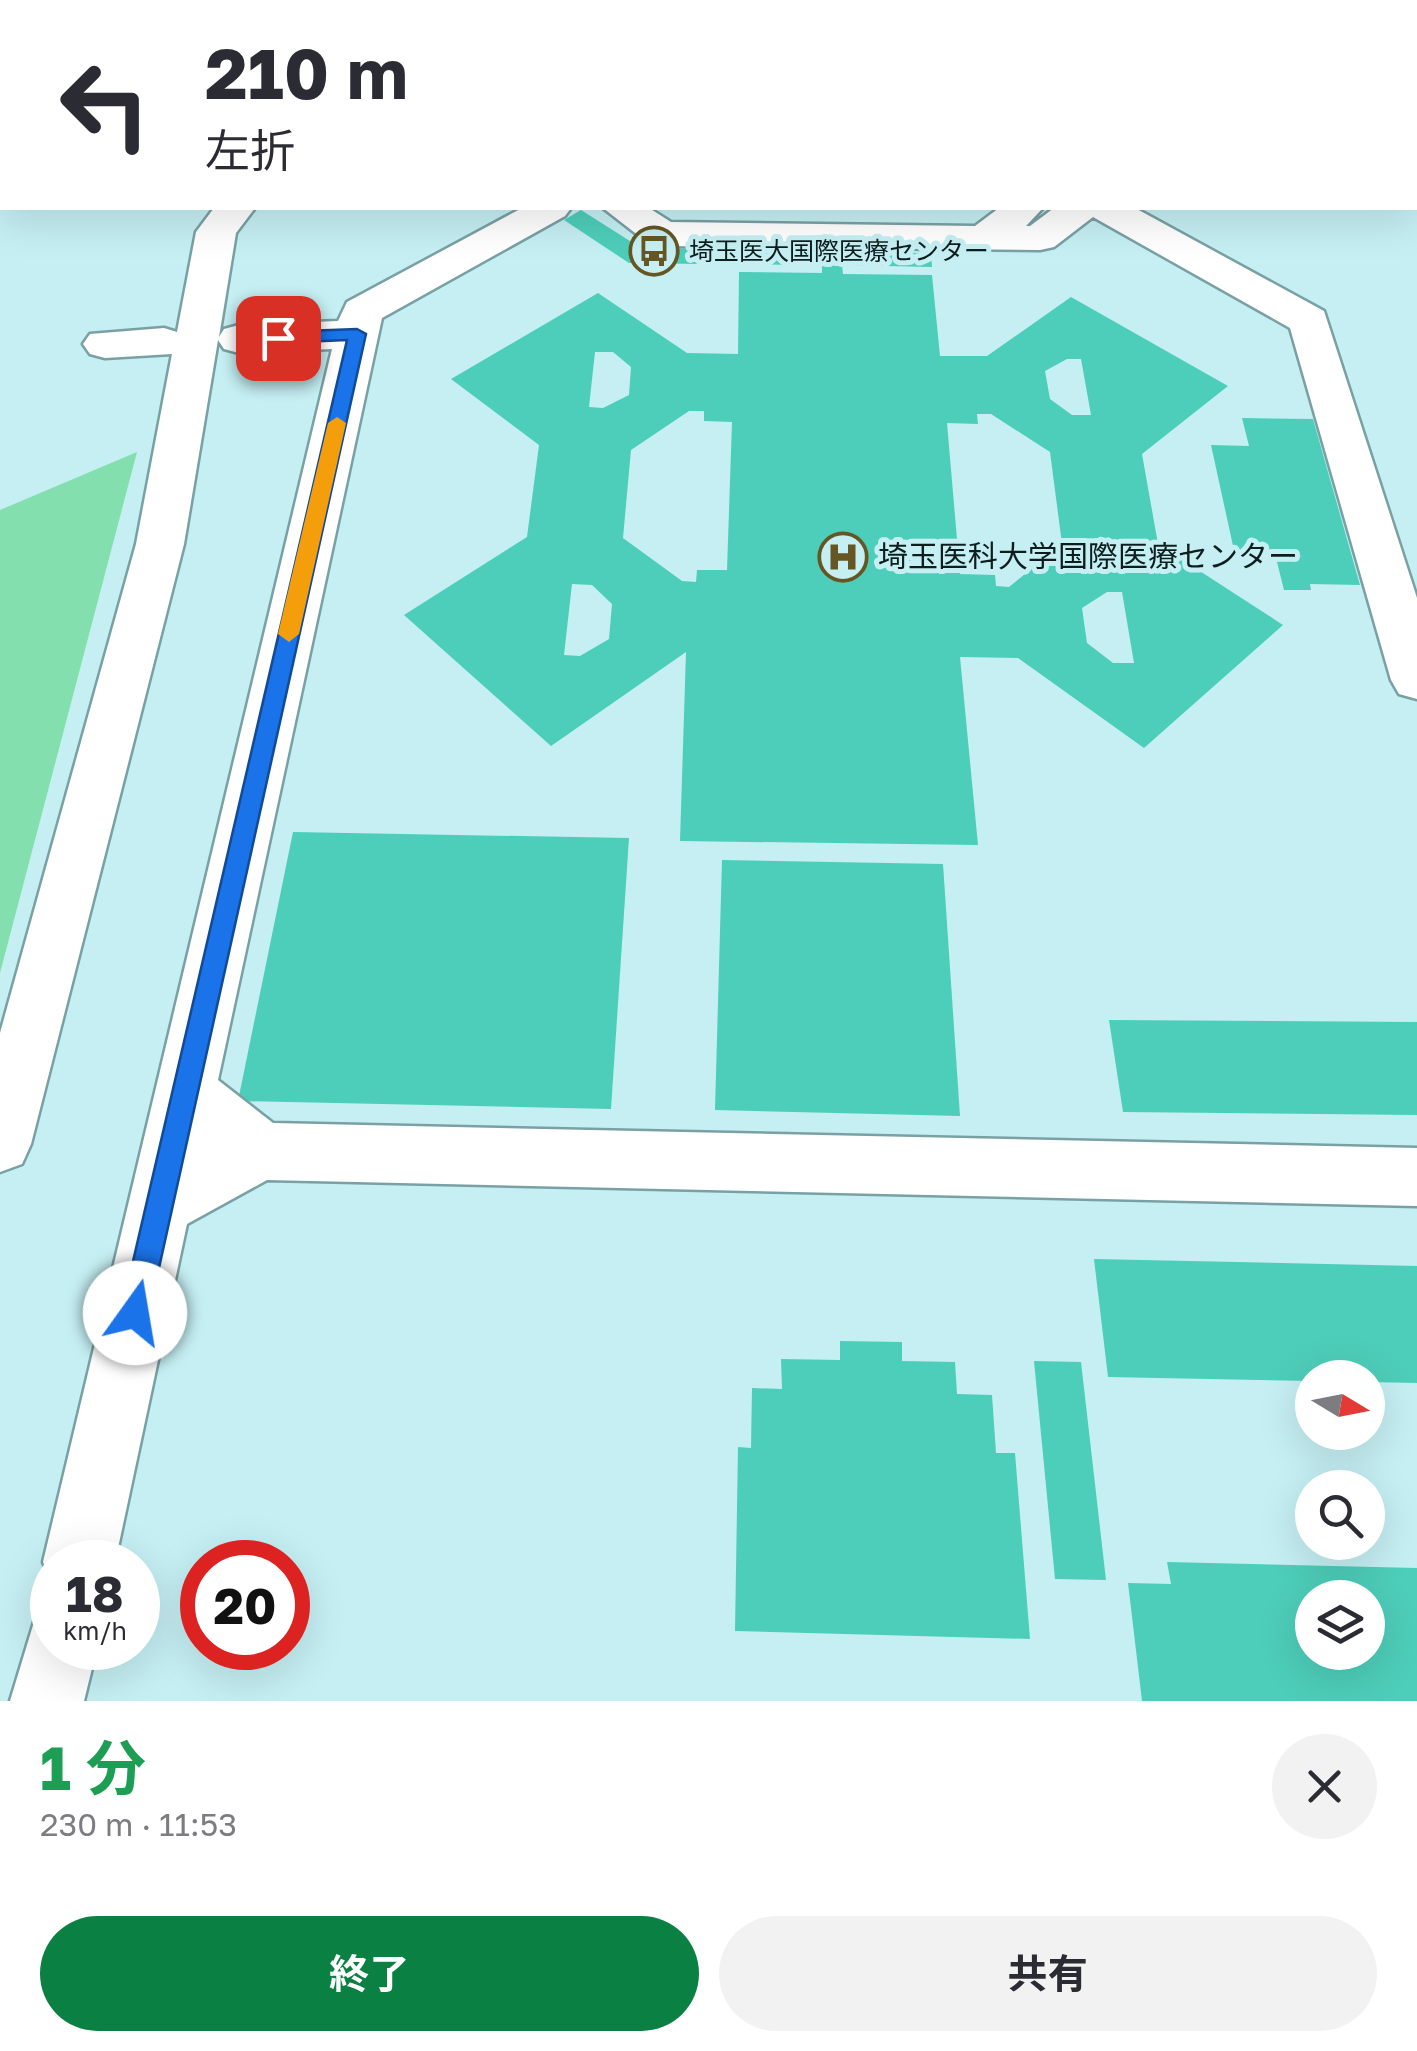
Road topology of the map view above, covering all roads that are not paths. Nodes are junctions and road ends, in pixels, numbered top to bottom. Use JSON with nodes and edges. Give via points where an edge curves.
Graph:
{"nodes":[{"id":1,"x":232,"y":210,"type":"edge"},
{"id":2,"x":547,"y":210,"type":"edge"},
{"id":3,"x":626,"y":210,"type":"edge"},
{"id":4,"x":1020,"y":210,"type":"edge"},
{"id":5,"x":1076,"y":210,"type":"edge"},
{"id":6,"x":1110,"y":210,"type":"edge"},
{"id":7,"x":985,"y":238,"type":"junction"},
{"id":8,"x":357,"y":334,"type":"junction"},
{"id":9,"x":239,"y":339,"type":"dead end"},
{"id":10,"x":164,"y":342,"type":"dead end"},
{"id":11,"x":105,"y":344,"type":"dead end"},
{"id":12,"x":1417,"y":680,"type":"edge"},
{"id":13,"x":185,"y":1090,"type":"junction"},
{"id":14,"x":0,"y":1144,"type":"edge"},
{"id":15,"x":262,"y":1151,"type":"junction"},
{"id":16,"x":1417,"y":1177,"type":"edge"},
{"id":17,"x":159,"y":1206,"type":"junction"},
{"id":18,"x":84,"y":1540,"type":"edge"},
{"id":19,"x":55,"y":1670,"type":"edge"},
{"id":20,"x":48,"y":1701,"type":"edge"}],
"edges":[{"from":1,"to":14,"type":"street","via":[[216,232],[160,544]]},
{"from":2,"to":8,"type":"street","via":[[362,311]]},
{"from":3,"to":7,"type":"street","via":[[662,234]]},
{"from":4,"to":7,"type":"street"},
{"from":5,"to":7,"type":"street","via":[[1040,238]]},
{"from":6,"to":12,"type":"street","via":[[1309,321]]},
{"from":8,"to":9,"type":"street"},
{"from":8,"to":13,"type":"street"},
{"from":10,"to":11,"type":"street"},
{"from":13,"to":15,"type":"street"},
{"from":13,"to":17,"type":"street"},
{"from":15,"to":16,"type":"street"},
{"from":15,"to":17,"type":"street"},
{"from":17,"to":18,"type":"street"},
{"from":19,"to":20,"type":"street"}]}
